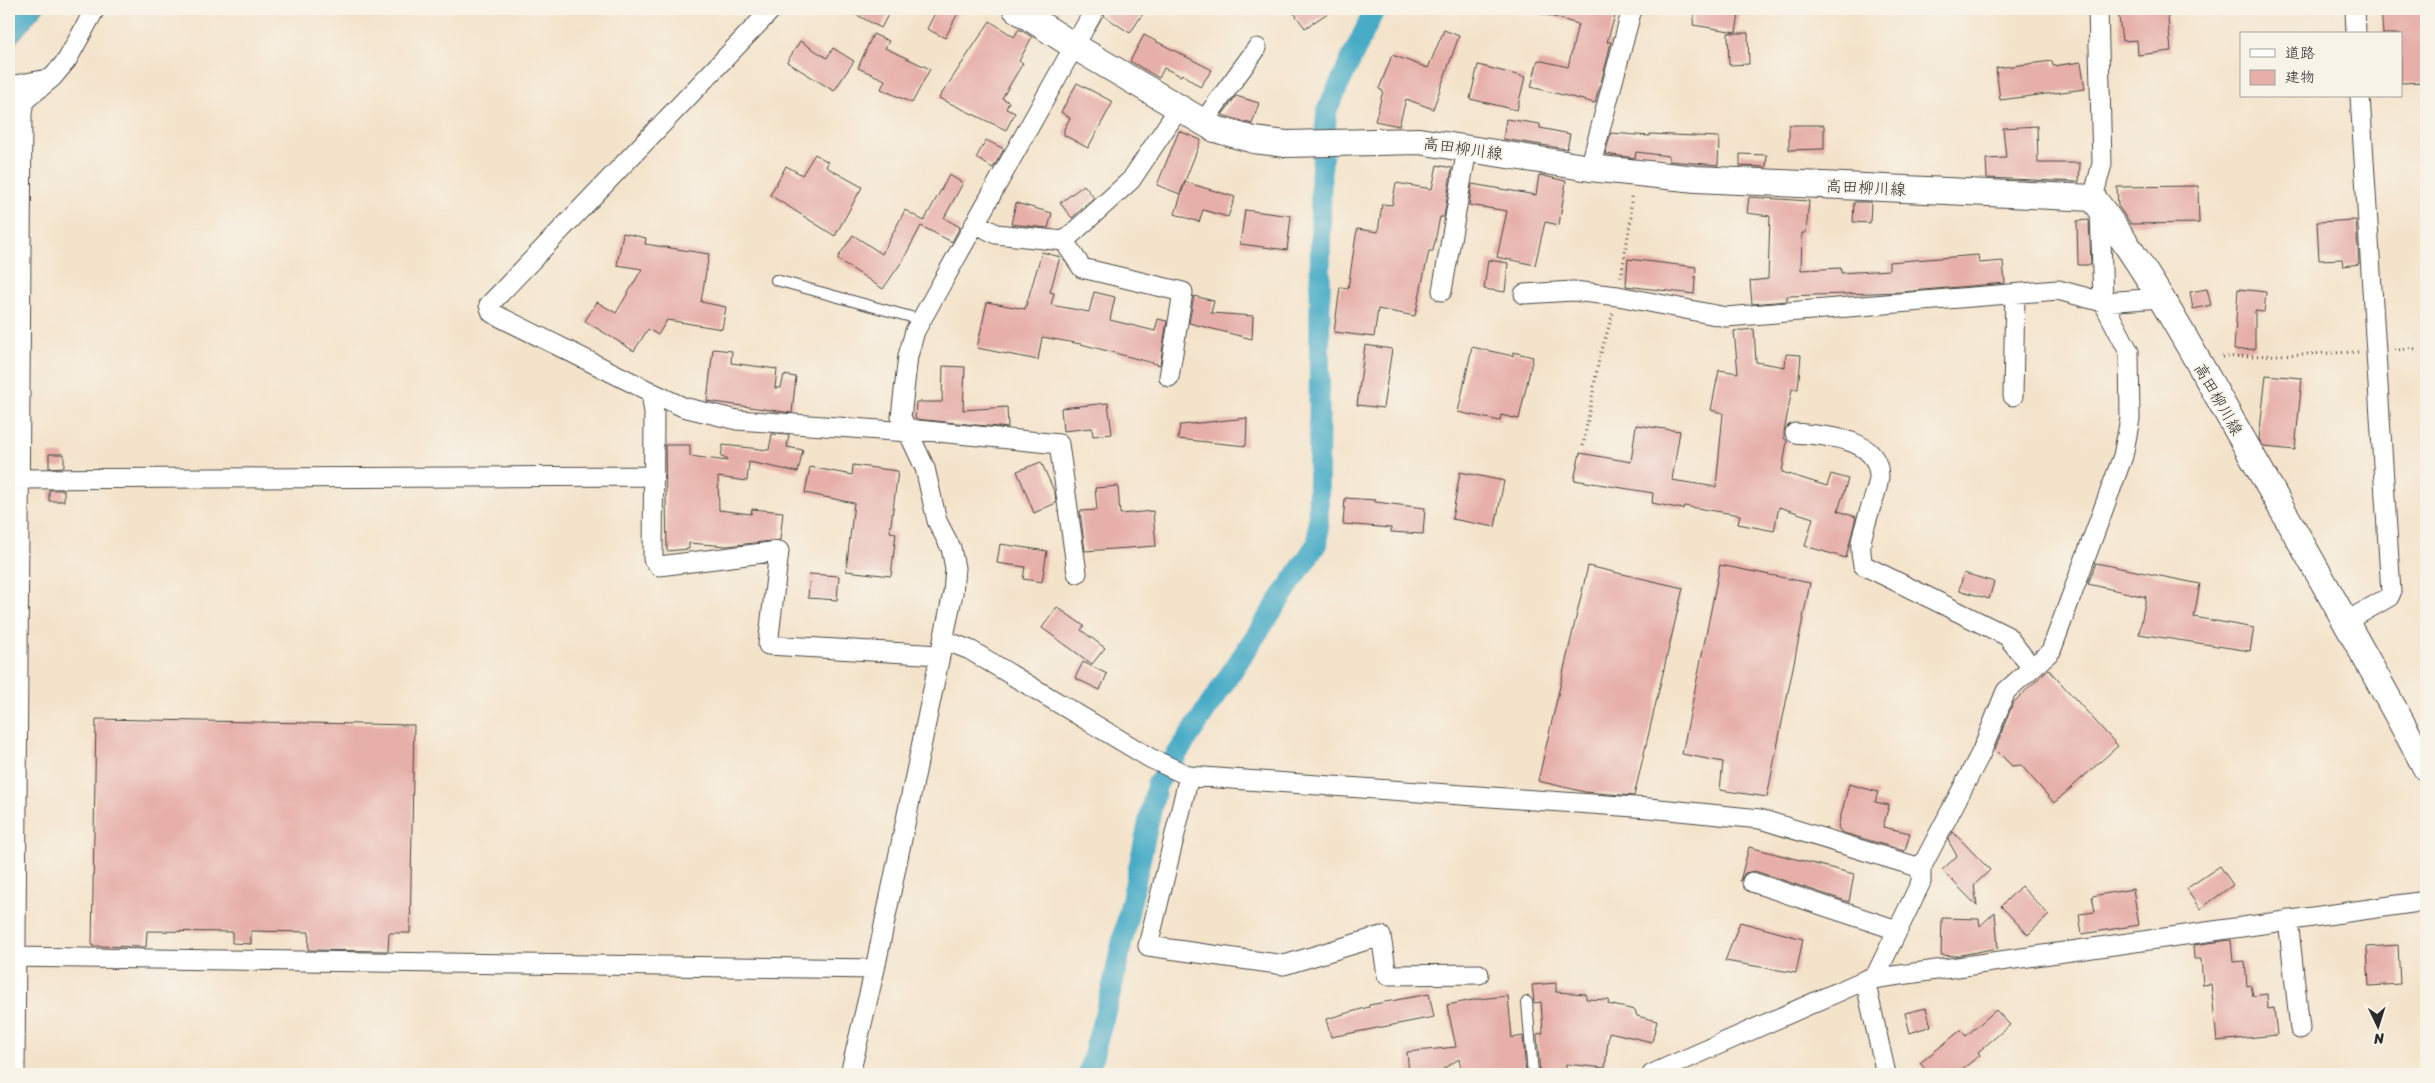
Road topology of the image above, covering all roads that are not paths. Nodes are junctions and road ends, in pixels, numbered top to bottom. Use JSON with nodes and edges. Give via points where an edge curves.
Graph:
{"nodes":[{"id":1,"x":95,"y":9,"type":"edge"},
{"id":2,"x":772,"y":9,"type":"edge"},
{"id":3,"x":1016,"y":9,"type":"edge"},
{"id":4,"x":1095,"y":9,"type":"edge"},
{"id":5,"x":1632,"y":9,"type":"edge"},
{"id":6,"x":2098,"y":9,"type":"edge"},
{"id":7,"x":2355,"y":9,"type":"edge"},
{"id":8,"x":2356,"y":32,"type":"edge"},
{"id":9,"x":1074,"y":46,"type":"junction"},
{"id":10,"x":1257,"y":48,"type":"dead end"},
{"id":11,"x":52,"y":78,"type":"junction"},
{"id":12,"x":9,"y":86,"type":"edge"},
{"id":13,"x":2360,"y":98,"type":"edge"},
{"id":14,"x":1179,"y":108,"type":"junction"},
{"id":15,"x":1203,"y":122,"type":"junction"},
{"id":16,"x":1467,"y":149,"type":"junction"},
{"id":17,"x":1590,"y":168,"type":"junction"},
{"id":18,"x":2097,"y":203,"type":"junction"},
{"id":19,"x":976,"y":223,"type":"junction"},
{"id":20,"x":1064,"y":242,"type":"junction"},
{"id":21,"x":776,"y":280,"type":"dead end"},
{"id":22,"x":1442,"y":291,"type":"dead end"},
{"id":23,"x":1524,"y":294,"type":"dead end"},
{"id":24,"x":2015,"y":294,"type":"junction"},
{"id":25,"x":2161,"y":298,"type":"junction"},
{"id":26,"x":2103,"y":302,"type":"junction"},
{"id":27,"x":922,"y":320,"type":"junction"},
{"id":28,"x":1169,"y":376,"type":"dead end"},
{"id":29,"x":651,"y":392,"type":"junction"},
{"id":30,"x":2013,"y":396,"type":"dead end"},
{"id":31,"x":907,"y":430,"type":"junction"},
{"id":32,"x":1795,"y":433,"type":"dead end"},
{"id":33,"x":652,"y":476,"type":"junction"},
{"id":34,"x":14,"y":479,"type":"edge"},
{"id":35,"x":1077,"y":574,"type":"dead end"},
{"id":36,"x":2347,"y":621,"type":"junction"},
{"id":37,"x":942,"y":648,"type":"junction"},
{"id":38,"x":2032,"y":668,"type":"junction"},
{"id":39,"x":2426,"y":768,"type":"edge"},
{"id":40,"x":1189,"y":776,"type":"junction"},
{"id":41,"x":1921,"y":868,"type":"junction"},
{"id":42,"x":1752,"y":882,"type":"dead end"},
{"id":43,"x":2426,"y":901,"type":"edge"},
{"id":44,"x":2288,"y":920,"type":"junction"},
{"id":45,"x":1898,"y":930,"type":"junction"},
{"id":46,"x":12,"y":957,"type":"edge"},
{"id":47,"x":875,"y":969,"type":"junction"},
{"id":48,"x":1479,"y":974,"type":"dead end"},
{"id":49,"x":1869,"y":980,"type":"junction"},
{"id":50,"x":1527,"y":1002,"type":"dead end"},
{"id":51,"x":2300,"y":1029,"type":"dead end"},
{"id":52,"x":1662,"y":1072,"type":"edge"},
{"id":53,"x":15,"y":1074,"type":"edge"},
{"id":54,"x":850,"y":1074,"type":"edge"},
{"id":55,"x":1533,"y":1074,"type":"edge"},
{"id":56,"x":1886,"y":1074,"type":"edge"}],
"edges":[{"from":1,"to":11,"type":"street"},
{"from":2,"to":29,"type":"street","via":[[489,305],[492,313]]},
{"from":3,"to":9,"type":"main road","name":"高田柳川線"},
{"from":4,"to":9,"type":"street"},
{"from":5,"to":17,"type":"street"},
{"from":6,"to":18,"type":"street","via":[[2102,164]]},
{"from":7,"to":8,"type":"street"},
{"from":9,"to":14,"type":"main road","name":"高田柳川線"},
{"from":9,"to":19,"type":"street"},
{"from":10,"to":15,"type":"street"},
{"from":11,"to":12,"type":"street"},
{"from":11,"to":34,"type":"street","via":[[24,101],[22,114]]},
{"from":13,"to":36,"type":"street","via":[[2391,593]]},
{"from":14,"to":15,"type":"main road","name":"高田柳川線"},
{"from":14,"to":20,"type":"street","via":[[1131,180]]},
{"from":15,"to":16,"type":"main road","name":"高田柳川線","via":[[1214,129],[1254,140],[1286,144],[1419,141]]},
{"from":16,"to":17,"type":"main road","name":"高田柳川線"},
{"from":16,"to":22,"type":"street"},
{"from":17,"to":18,"type":"main road","name":"高田柳川線","via":[[1696,179]]},
{"from":18,"to":25,"type":"main road","name":"高田柳川線","via":[[2123,236]]},
{"from":18,"to":26,"type":"street"},
{"from":19,"to":20,"type":"street","via":[[996,234]]},
{"from":19,"to":27,"type":"street"},
{"from":20,"to":28,"type":"street","via":[[1082,268],[1183,292]]},
{"from":21,"to":27,"type":"lane"},
{"from":23,"to":24,"type":"street","via":[[1573,291],[1618,296],[1726,317]]},
{"from":24,"to":26,"type":"street","via":[[2058,290]]},
{"from":24,"to":30,"type":"street"},
{"from":25,"to":26,"type":"street"},
{"from":25,"to":36,"type":"main road","name":"高田柳川線"},
{"from":26,"to":38,"type":"street","via":[[2129,352],[2130,419],[2123,456],[2051,651]]},
{"from":27,"to":31,"type":"street","via":[[915,331],[904,377],[901,416]]},
{"from":29,"to":31,"type":"street","via":[[683,408],[737,420]]},
{"from":29,"to":33,"type":"street","via":[[654,413]]},
{"from":31,"to":35,"type":"street","via":[[1059,444]]},
{"from":31,"to":37,"type":"street","via":[[926,468],[937,521],[952,548],[955,568],[953,593]]},
{"from":32,"to":38,"type":"street","via":[[1838,438],[1862,446],[1876,460],[1879,477],[1859,546],[1863,565],[2007,636]]},
{"from":33,"to":34,"type":"street"},
{"from":33,"to":37,"type":"street","via":[[653,559],[659,566],[779,551],[768,645]]},
{"from":34,"to":46,"type":"street"},
{"from":36,"to":39,"type":"main road","name":"高田柳川線"},
{"from":37,"to":40,"type":"street","via":[[970,650],[1150,758]]},
{"from":37,"to":47,"type":"street"},
{"from":38,"to":41,"type":"street","via":[[2006,691],[1980,753]]},
{"from":40,"to":41,"type":"street","via":[[1760,819]]},
{"from":40,"to":48,"type":"street","via":[[1148,946],[1284,965],[1382,936],[1387,975]]},
{"from":41,"to":45,"type":"street","via":[[1921,882]]},
{"from":42,"to":45,"type":"street"},
{"from":43,"to":44,"type":"street"},
{"from":44,"to":49,"type":"street"},
{"from":44,"to":51,"type":"street"},
{"from":45,"to":49,"type":"street"},
{"from":46,"to":47,"type":"street"},
{"from":46,"to":53,"type":"street"},
{"from":47,"to":54,"type":"street"},
{"from":49,"to":52,"type":"street"},
{"from":49,"to":56,"type":"street"},
{"from":50,"to":55,"type":"lane"}]}
